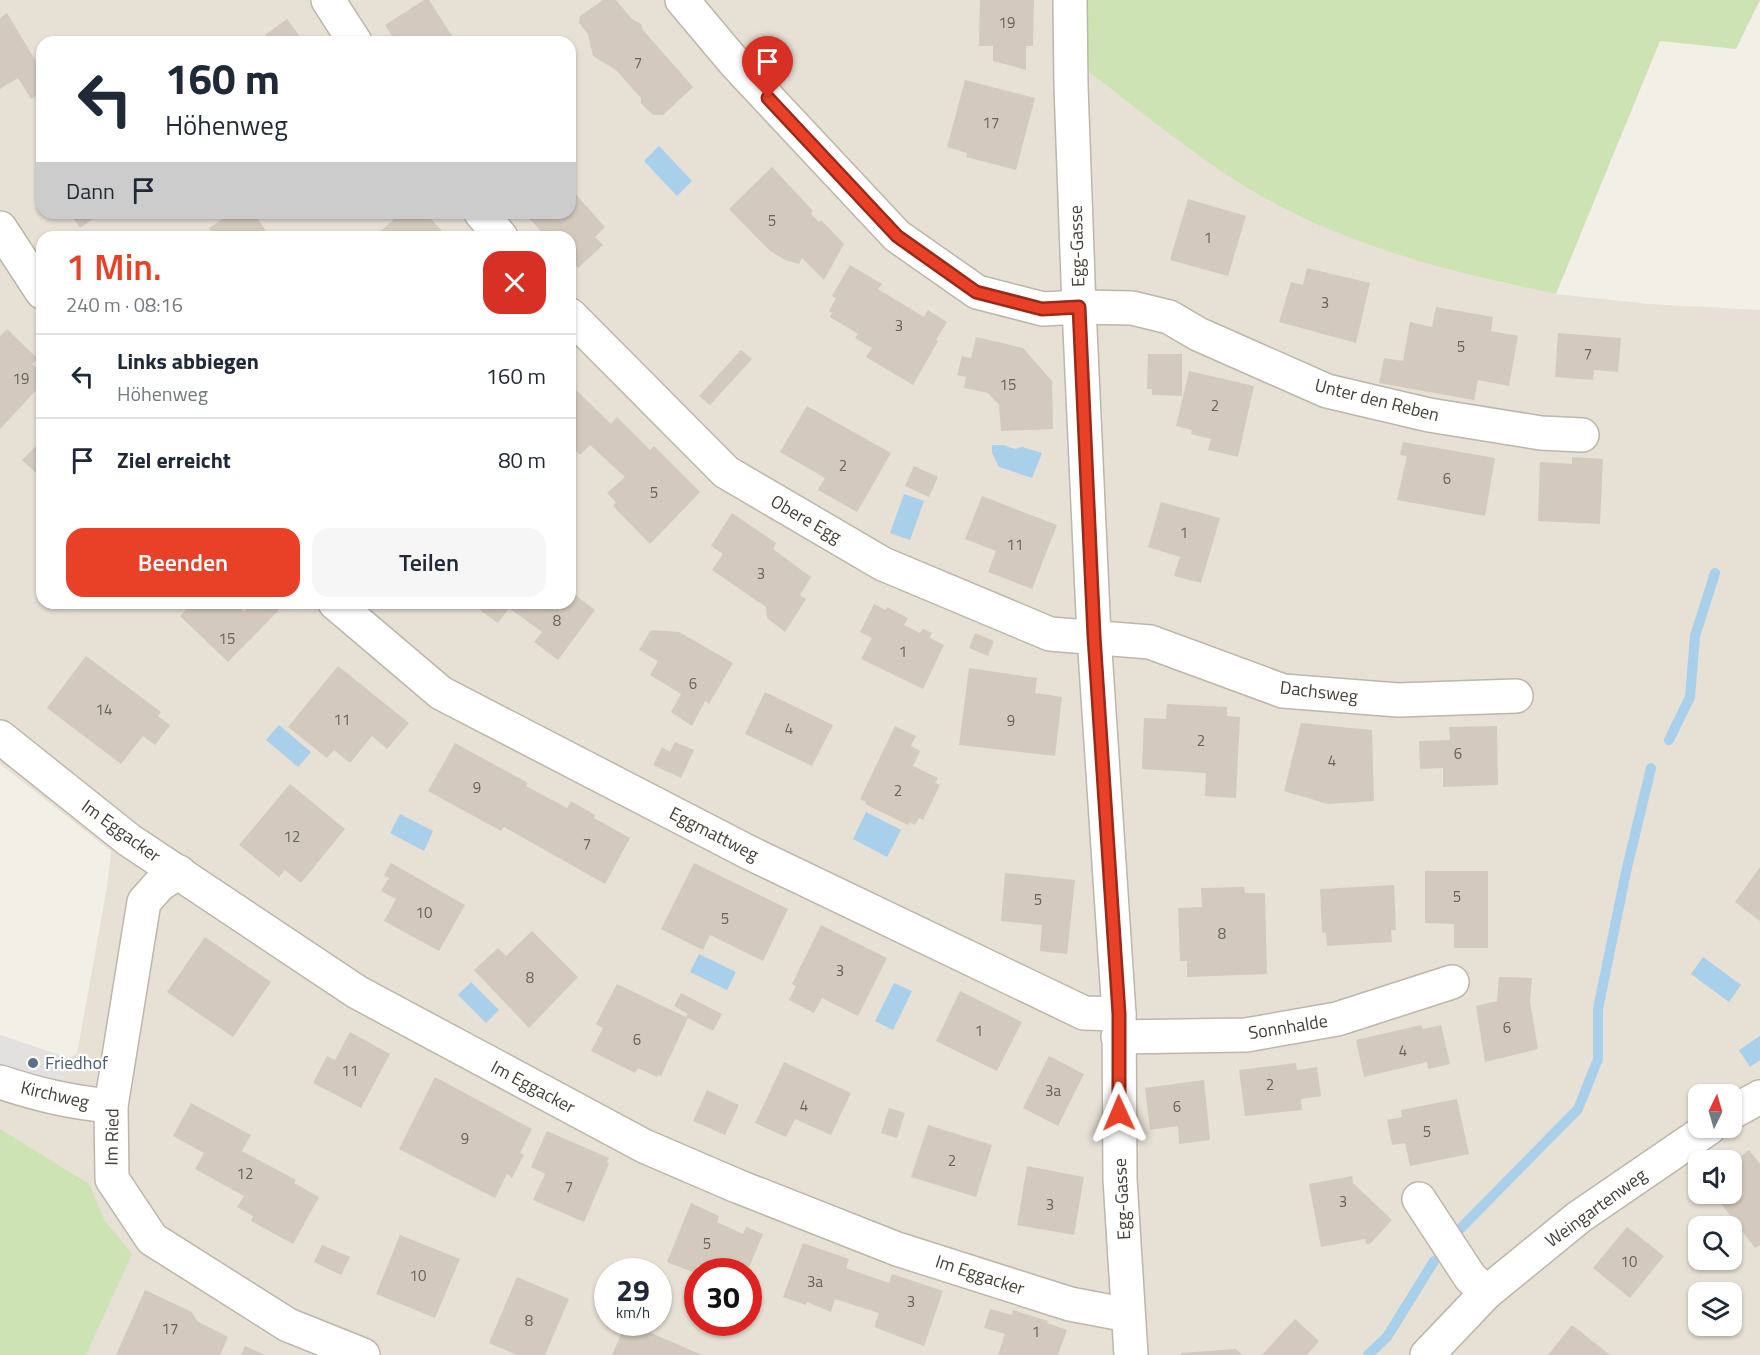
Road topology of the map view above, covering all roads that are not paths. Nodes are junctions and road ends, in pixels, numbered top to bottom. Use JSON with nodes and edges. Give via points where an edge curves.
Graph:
{"nodes":[{"id":1,"x":328,"y":0,"type":"edge"},
{"id":2,"x":682,"y":0,"type":"edge"},
{"id":3,"x":1070,"y":0,"type":"edge"},
{"id":4,"x":351,"y":36,"type":"edge"},
{"id":5,"x":486,"y":219,"type":"edge"},
{"id":6,"x":0,"y":228,"type":"edge"},
{"id":7,"x":496,"y":231,"type":"edge"},
{"id":8,"x":36,"y":283,"type":"edge"},
{"id":9,"x":1079,"y":307,"type":"junction"},
{"id":10,"x":576,"y":321,"type":"edge"},
{"id":11,"x":1582,"y":435,"type":"dead end"},
{"id":12,"x":342,"y":609,"type":"edge"},
{"id":13,"x":1094,"y":636,"type":"junction"},
{"id":14,"x":1516,"y":696,"type":"dead end"},
{"id":15,"x":0,"y":737,"type":"edge"},
{"id":16,"x":178,"y":872,"type":"junction"},
{"id":17,"x":1452,"y":982,"type":"dead end"},
{"id":18,"x":1119,"y":1025,"type":"junction"},
{"id":19,"x":0,"y":1082,"type":"edge"},
{"id":20,"x":1760,"y":1097,"type":"edge"},
{"id":21,"x":111,"y":1106,"type":"junction"},
{"id":22,"x":1742,"y":1107,"type":"edge"},
{"id":23,"x":1694,"y":1138,"type":"edge"},
{"id":24,"x":1419,"y":1199,"type":"dead end"},
{"id":25,"x":1486,"y":1293,"type":"junction"},
{"id":26,"x":1128,"y":1315,"type":"junction"},
{"id":27,"x":363,"y":1355,"type":"edge"},
{"id":28,"x":1131,"y":1355,"type":"edge"},
{"id":29,"x":1427,"y":1355,"type":"edge"}],
"edges":[{"from":1,"to":4,"type":"street"},
{"from":2,"to":9,"type":"street","name":"Unter den Reben","via":[[735,63],[897,236],[976,292],[1042,309]]},
{"from":3,"to":9,"type":"street","name":"Egg-Gasse"},
{"from":5,"to":7,"type":"street"},
{"from":6,"to":8,"type":"street"},
{"from":9,"to":11,"type":"street","name":"Unter den Reben","via":[[1132,308],[1169,317],[1198,334],[1327,391],[1429,415],[1541,433]]},
{"from":9,"to":13,"type":"street","name":"Egg-Gasse"},
{"from":10,"to":13,"type":"street","name":"Obere Egg","via":[[726,472],[883,564],[1050,634]]},
{"from":12,"to":18,"type":"street","name":"Eggmattweg","via":[[441,693],[748,852],[1073,1008]]},
{"from":13,"to":14,"type":"street","name":"Dachsweg","via":[[1150,642],[1283,691],[1398,700]]},
{"from":13,"to":18,"type":"street","name":"Egg-Gasse"},
{"from":15,"to":16,"type":"street","name":"Im Eggacker","via":[[129,840]]},
{"from":16,"to":21,"type":"street","name":"Im Ried","via":[[144,902]]},
{"from":16,"to":26,"type":"street","name":"Im Eggacker","via":[[357,992],[644,1146],[897,1249],[1070,1304]]},
{"from":17,"to":18,"type":"street","name":"Sonnhalde","via":[[1337,1019],[1246,1035]]},
{"from":18,"to":26,"type":"street","name":"Egg-Gasse","via":[[1120,1179]]},
{"from":19,"to":21,"type":"street","name":"Kirchweg","via":[[51,1098]]},
{"from":20,"to":22,"type":"street"},
{"from":21,"to":27,"type":"street","name":"Im Ried","via":[[112,1179],[152,1239],[288,1325]]},
{"from":23,"to":25,"type":"street","name":"Weingartenweg","via":[[1579,1217]]},
{"from":24,"to":25,"type":"street","via":[[1470,1277]]},
{"from":25,"to":29,"type":"street","name":"Weingartenweg"},
{"from":26,"to":28,"type":"street","name":"Egg-Gasse"}]}
